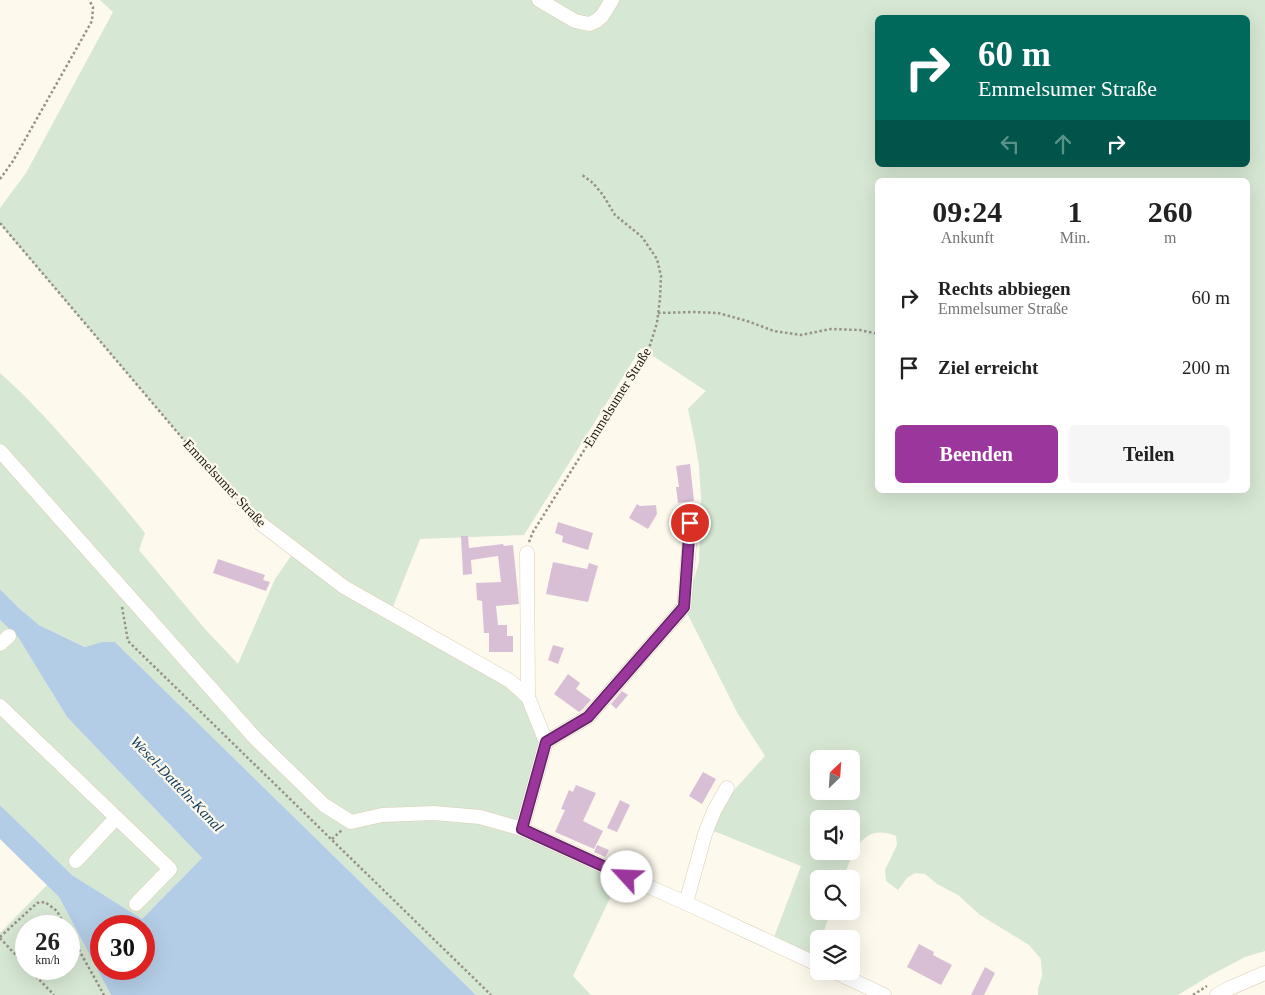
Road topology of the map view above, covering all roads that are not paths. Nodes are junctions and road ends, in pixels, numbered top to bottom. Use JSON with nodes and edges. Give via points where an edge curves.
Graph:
{"nodes":[{"id":1,"x":539,"y":0,"type":"edge"},
{"id":2,"x":612,"y":0,"type":"edge"},
{"id":3,"x":0,"y":451,"type":"edge"},
{"id":4,"x":260,"y":523,"type":"road end"},
{"id":5,"x":690,"y":523,"type":"dead end"},
{"id":6,"x":527,"y":553,"type":"road end"},
{"id":7,"x":528,"y":697,"type":"junction"},
{"id":8,"x":0,"y":706,"type":"edge"},
{"id":9,"x":546,"y":742,"type":"junction"},
{"id":10,"x":727,"y":788,"type":"dead end"},
{"id":11,"x":116,"y":818,"type":"junction"},
{"id":12,"x":522,"y":829,"type":"junction"},
{"id":13,"x":76,"y":861,"type":"dead end"},
{"id":14,"x":686,"y":903,"type":"junction"},
{"id":15,"x":136,"y":904,"type":"dead end"},
{"id":16,"x":810,"y":961,"type":"edge"},
{"id":17,"x":1265,"y":973,"type":"edge"},
{"id":18,"x":852,"y":980,"type":"edge"},
{"id":19,"x":884,"y":995,"type":"edge"},
{"id":20,"x":1217,"y":995,"type":"edge"}],
"edges":[{"from":1,"to":2,"type":"street","via":[[575,21],[589,24],[602,16]]},
{"from":3,"to":12,"type":"street","via":[[256,738],[324,805],[352,822],[382,815],[434,813],[480,817]]},
{"from":4,"to":7,"type":"street","name":"Emmelsumer Straße","via":[[344,587],[510,681]]},
{"from":5,"to":9,"type":"street","via":[[684,607],[588,717]]},
{"from":6,"to":7,"type":"street","name":"Emmelsumer Straße"},
{"from":7,"to":9,"type":"street","name":"Emmelsumer Straße"},
{"from":8,"to":11,"type":"street"},
{"from":9,"to":12,"type":"street"},
{"from":10,"to":14,"type":"street","via":[[705,834]]},
{"from":11,"to":13,"type":"street"},
{"from":11,"to":15,"type":"street","via":[[170,869]]},
{"from":12,"to":14,"type":"street"},
{"from":14,"to":16,"type":"street"},
{"from":17,"to":20,"type":"street"},
{"from":18,"to":19,"type":"street"}]}
